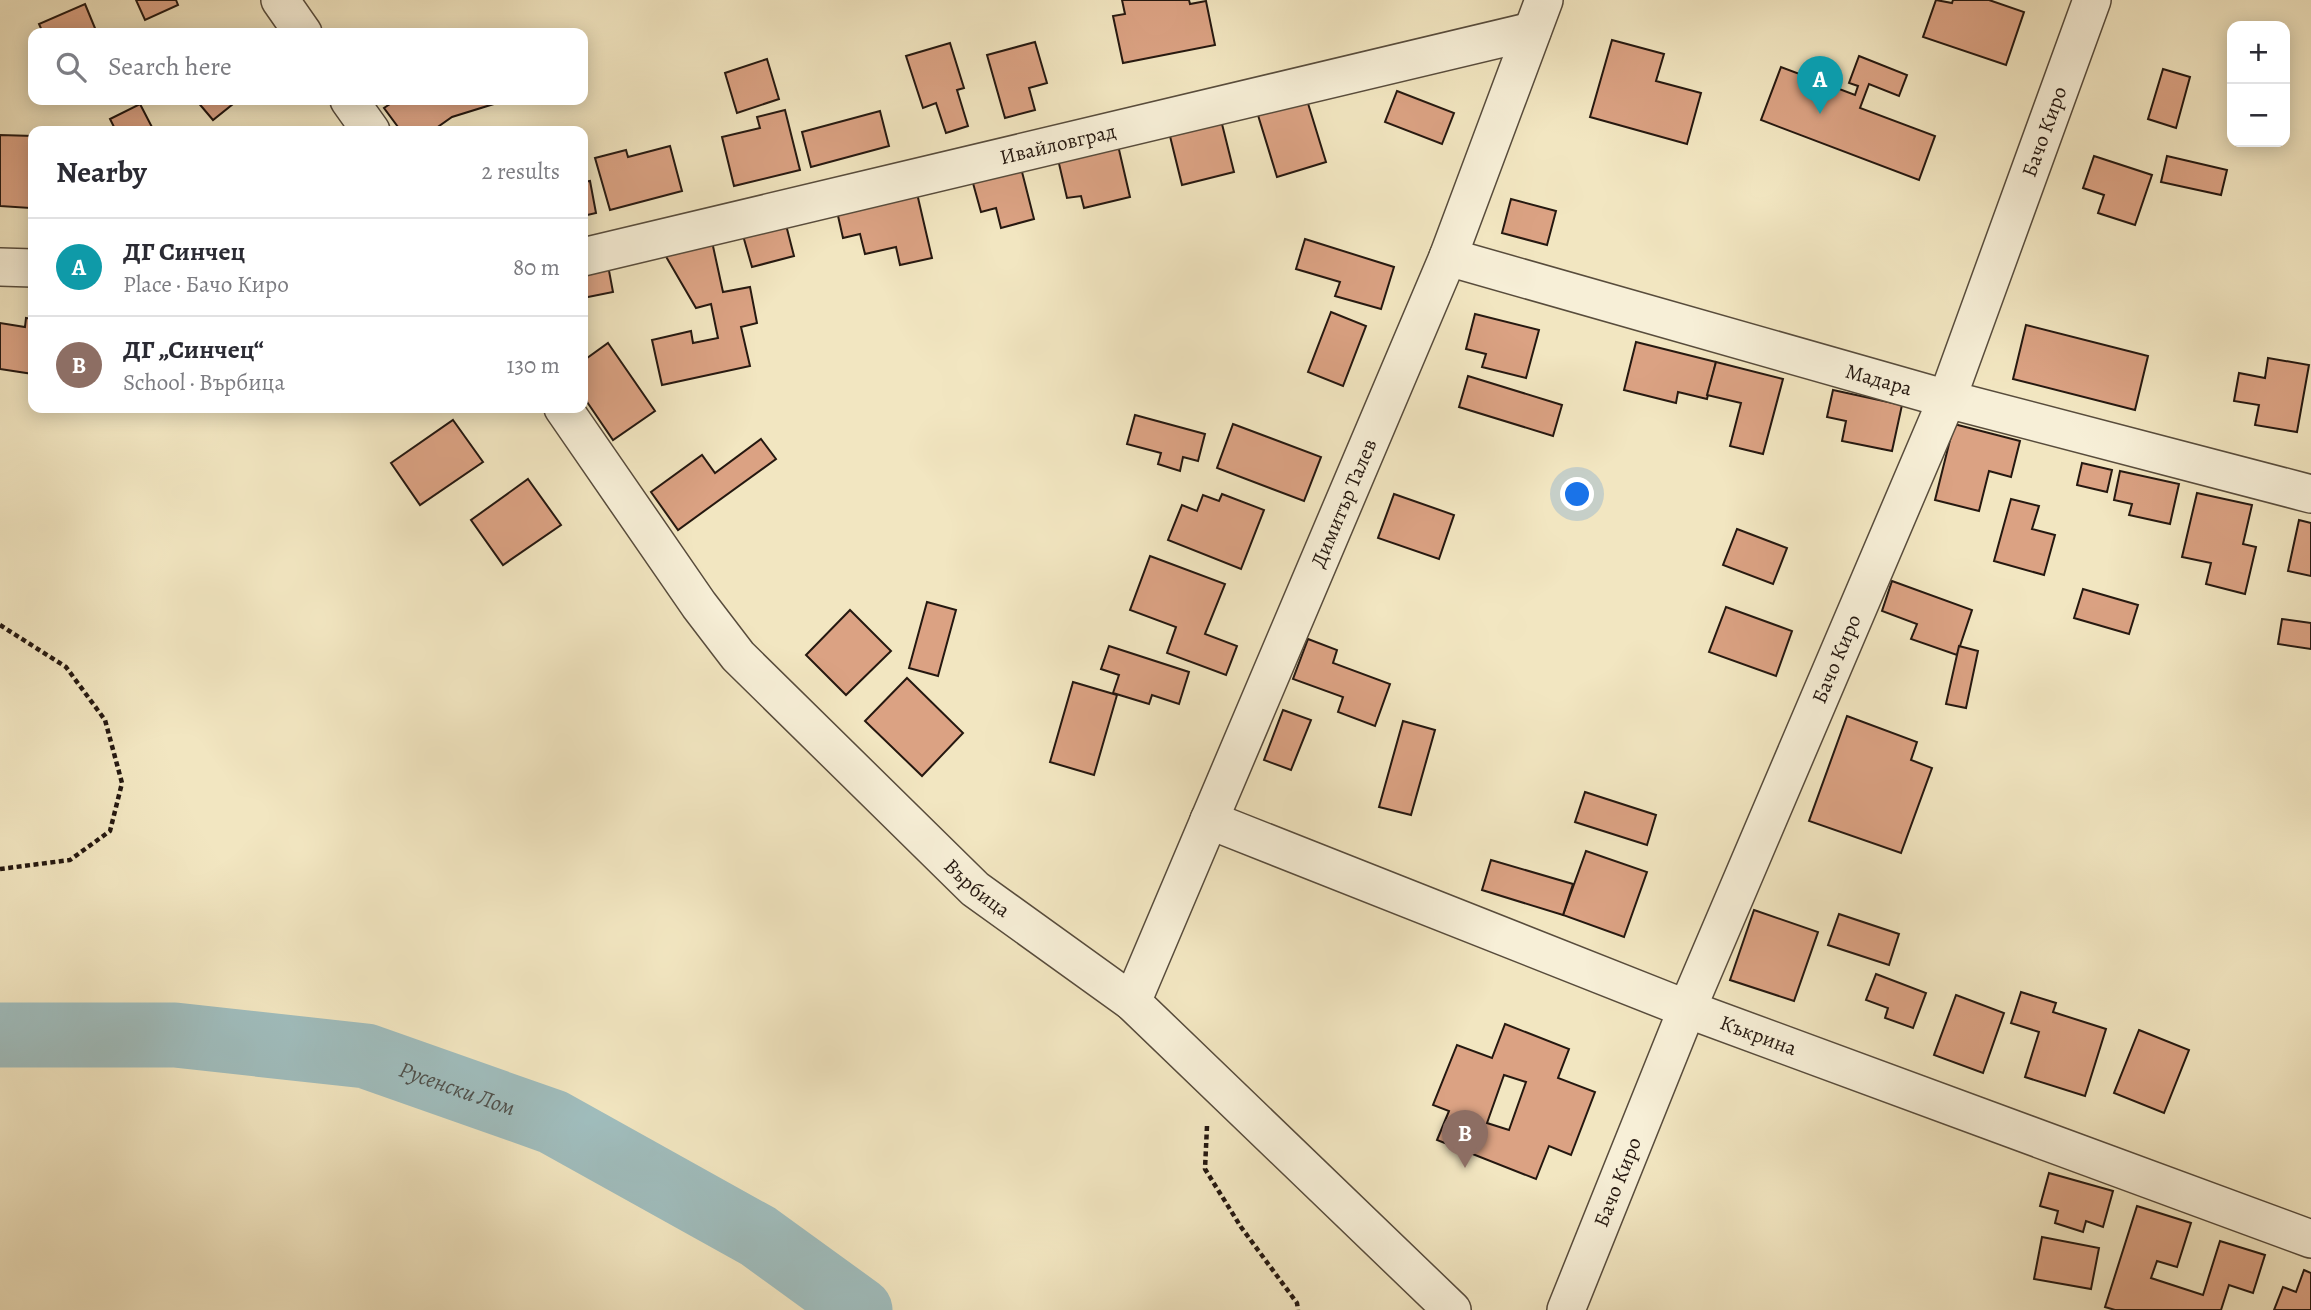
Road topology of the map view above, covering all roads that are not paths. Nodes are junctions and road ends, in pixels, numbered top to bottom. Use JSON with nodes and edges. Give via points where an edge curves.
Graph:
{"nodes":[{"id":1,"x":279,"y":0,"type":"edge"},
{"id":2,"x":2092,"y":0,"type":"edge"},
{"id":3,"x":1538,"y":15,"type":"edge"},
{"id":4,"x":299,"y":28,"type":"edge"},
{"id":5,"x":353,"y":105,"type":"edge"},
{"id":6,"x":367,"y":126,"type":"edge"},
{"id":7,"x":588,"y":256,"type":"edge"},
{"id":8,"x":1448,"y":257,"type":"junction"},
{"id":9,"x":0,"y":267,"type":"edge"},
{"id":10,"x":28,"y":268,"type":"edge"},
{"id":11,"x":1947,"y":398,"type":"junction"},
{"id":12,"x":566,"y":413,"type":"edge"},
{"id":13,"x":2311,"y":494,"type":"edge"},
{"id":14,"x":1209,"y":820,"type":"junction"},
{"id":15,"x":1132,"y":1002,"type":"junction"},
{"id":16,"x":1687,"y":1009,"type":"junction"},
{"id":17,"x":2311,"y":1239,"type":"edge"},
{"id":18,"x":1452,"y":1310,"type":"edge"},
{"id":19,"x":1566,"y":1310,"type":"edge"}],
"edges":[{"from":1,"to":4,"type":"street"},
{"from":2,"to":11,"type":"street","name":"Бачо Киро"},
{"from":3,"to":7,"type":"street","name":"Ивайловград"},
{"from":3,"to":8,"type":"street","name":"Димитър Талев"},
{"from":5,"to":6,"type":"street"},
{"from":8,"to":11,"type":"street","name":"Мадара"},
{"from":8,"to":14,"type":"street","name":"Димитър Талев"},
{"from":9,"to":10,"type":"street"},
{"from":11,"to":13,"type":"street","name":"Мадара"},
{"from":11,"to":16,"type":"street","name":"Бачо Киро"},
{"from":12,"to":15,"type":"street","name":"Върбица","via":[[738,656],[975,889]]},
{"from":14,"to":15,"type":"street","name":"Димитър Талев"},
{"from":14,"to":16,"type":"street","name":"Къкрина"},
{"from":15,"to":18,"type":"street","name":"Върбица"},
{"from":16,"to":17,"type":"street","name":"Къкрина"},
{"from":16,"to":19,"type":"street","name":"Бачо Киро"}]}
